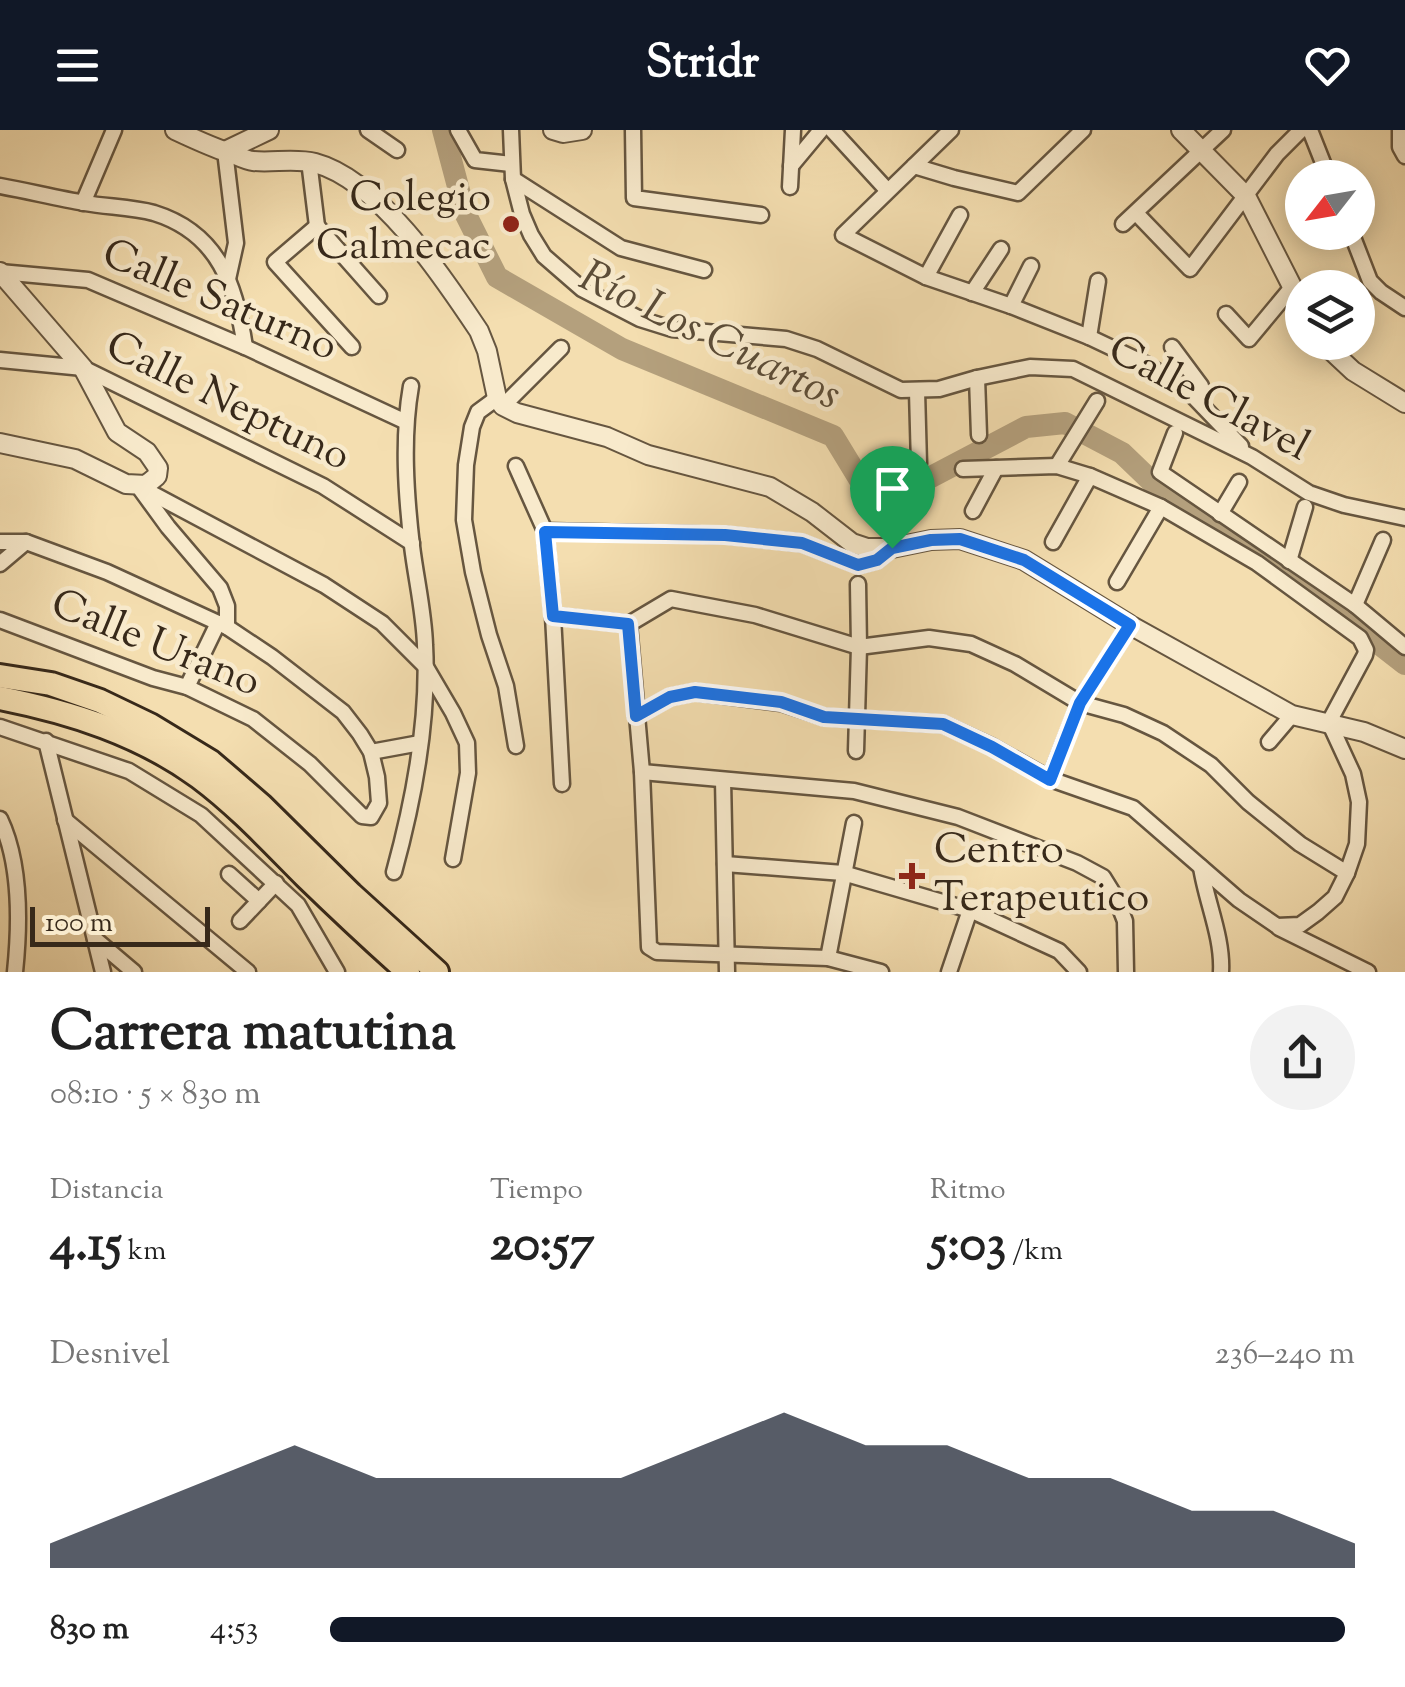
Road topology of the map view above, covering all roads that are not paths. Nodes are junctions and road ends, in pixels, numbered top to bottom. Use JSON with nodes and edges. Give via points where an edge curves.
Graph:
{"nodes":[{"id":1,"x":114,"y":130,"type":"edge"},
{"id":2,"x":175,"y":130,"type":"edge"},
{"id":3,"x":268,"y":130,"type":"edge"},
{"id":4,"x":368,"y":130,"type":"edge"},
{"id":5,"x":458,"y":130,"type":"edge"},
{"id":6,"x":511,"y":130,"type":"edge"},
{"id":7,"x":552,"y":130,"type":"edge"},
{"id":8,"x":582,"y":130,"type":"edge"},
{"id":9,"x":633,"y":130,"type":"edge"},
{"id":10,"x":793,"y":130,"type":"edge"},
{"id":11,"x":821,"y":130,"type":"edge"},
{"id":12,"x":832,"y":130,"type":"edge"},
{"id":13,"x":951,"y":130,"type":"edge"},
{"id":14,"x":1084,"y":130,"type":"edge"},
{"id":15,"x":1182,"y":130,"type":"edge"},
{"id":16,"x":1223,"y":130,"type":"edge"},
{"id":17,"x":1302,"y":130,"type":"edge"},
{"id":18,"x":1310,"y":130,"type":"edge"},
{"id":19,"x":1400,"y":130,"type":"edge"},
{"id":20,"x":397,"y":150,"type":"dead end"},
{"id":21,"x":225,"y":151,"type":"junction"},
{"id":22,"x":1202,"y":151,"type":"junction"},
{"id":23,"x":1405,"y":156,"type":"edge"},
{"id":24,"x":1322,"y":160,"type":"edge"},
{"id":25,"x":309,"y":162,"type":"junction"},
{"id":26,"x":791,"y":166,"type":"junction"},
{"id":27,"x":914,"y":166,"type":"junction"},
{"id":28,"x":512,"y":171,"type":"junction"},
{"id":29,"x":0,"y":186,"type":"edge"},
{"id":30,"x":790,"y":187,"type":"dead end"},
{"id":31,"x":887,"y":190,"type":"junction"},
{"id":32,"x":1246,"y":196,"type":"junction"},
{"id":33,"x":83,"y":203,"type":"junction"},
{"id":34,"x":1136,"y":213,"type":"junction"},
{"id":35,"x":761,"y":215,"type":"dead end"},
{"id":36,"x":960,"y":215,"type":"dead end"},
{"id":37,"x":1123,"y":224,"type":"dead end"},
{"id":38,"x":317,"y":226,"type":"junction"},
{"id":39,"x":1002,"y":249,"type":"dead end"},
{"id":40,"x":1357,"y":250,"type":"edge"},
{"id":41,"x":1031,"y":266,"type":"dead end"},
{"id":42,"x":704,"y":270,"type":"dead end"},
{"id":43,"x":0,"y":272,"type":"edge"},
{"id":44,"x":1285,"y":272,"type":"edge"},
{"id":45,"x":926,"y":277,"type":"junction"},
{"id":46,"x":228,"y":279,"type":"junction"},
{"id":47,"x":1098,"y":281,"type":"dead end"},
{"id":48,"x":972,"y":293,"type":"junction"},
{"id":49,"x":1285,"y":295,"type":"edge"},
{"id":50,"x":379,"y":296,"type":"dead end"},
{"id":51,"x":1403,"y":302,"type":"edge"},
{"id":52,"x":1011,"y":306,"type":"junction"},
{"id":53,"x":1226,"y":314,"type":"dead end"},
{"id":54,"x":1089,"y":336,"type":"junction"},
{"id":55,"x":245,"y":347,"type":"junction"},
{"id":56,"x":1172,"y":347,"type":"dead end"},
{"id":57,"x":352,"y":348,"type":"dead end"},
{"id":58,"x":561,"y":348,"type":"dead end"},
{"id":59,"x":0,"y":360,"type":"edge"},
{"id":60,"x":1341,"y":360,"type":"edge"},
{"id":61,"x":83,"y":368,"type":"junction"},
{"id":62,"x":976,"y":378,"type":"junction"},
{"id":63,"x":411,"y":386,"type":"dead end"},
{"id":64,"x":918,"y":391,"type":"junction"},
{"id":65,"x":500,"y":402,"type":"junction"},
{"id":66,"x":1405,"y":403,"type":"edge"},
{"id":67,"x":1094,"y":407,"type":"dead end"},
{"id":68,"x":1204,"y":408,"type":"junction"},
{"id":69,"x":404,"y":421,"type":"junction"},
{"id":70,"x":1175,"y":433,"type":"dead end"},
{"id":71,"x":979,"y":436,"type":"dead end"},
{"id":72,"x":0,"y":443,"type":"edge"},
{"id":73,"x":1252,"y":458,"type":"junction"},
{"id":74,"x":919,"y":464,"type":"dead end"},
{"id":75,"x":516,"y":466,"type":"dead end"},
{"id":76,"x":1058,"y":466,"type":"junction"},
{"id":77,"x":996,"y":468,"type":"junction"},
{"id":78,"x":963,"y":469,"type":"dead end"},
{"id":79,"x":1090,"y":476,"type":"junction"},
{"id":80,"x":1239,"y":482,"type":"dead end"},
{"id":81,"x":138,"y":486,"type":"junction"},
{"id":82,"x":1161,"y":507,"type":"junction"},
{"id":83,"x":1305,"y":507,"type":"dead end"},
{"id":84,"x":973,"y":511,"type":"dead end"},
{"id":85,"x":1220,"y":514,"type":"junction"},
{"id":86,"x":1405,"y":518,"type":"edge"},
{"id":87,"x":545,"y":532,"type":"junction"},
{"id":88,"x":1383,"y":540,"type":"dead end"},
{"id":89,"x":0,"y":542,"type":"edge"},
{"id":90,"x":26,"y":542,"type":"junction"},
{"id":91,"x":1053,"y":542,"type":"dead end"},
{"id":92,"x":412,"y":543,"type":"junction"},
{"id":93,"x":892,"y":548,"type":"junction"},
{"id":94,"x":1289,"y":561,"type":"junction"},
{"id":95,"x":0,"y":564,"type":"edge"},
{"id":96,"x":1117,"y":582,"type":"dead end"},
{"id":97,"x":858,"y":584,"type":"dead end"},
{"id":98,"x":1355,"y":605,"type":"junction"},
{"id":99,"x":553,"y":616,"type":"junction"},
{"id":100,"x":0,"y":620,"type":"edge"},
{"id":101,"x":628,"y":624,"type":"junction"},
{"id":102,"x":223,"y":625,"type":"junction"},
{"id":103,"x":1130,"y":625,"type":"junction"},
{"id":104,"x":860,"y":647,"type":"junction"},
{"id":105,"x":1405,"y":648,"type":"edge"},
{"id":106,"x":426,"y":667,"type":"junction"},
{"id":107,"x":0,"y":676,"type":"edge"},
{"id":108,"x":187,"y":687,"type":"junction"},
{"id":109,"x":0,"y":698,"type":"edge"},
{"id":110,"x":1080,"y":703,"type":"junction"},
{"id":111,"x":1292,"y":715,"type":"junction"},
{"id":112,"x":636,"y":716,"type":"junction"},
{"id":113,"x":858,"y":720,"type":"junction"},
{"id":114,"x":1329,"y":722,"type":"junction"},
{"id":115,"x":0,"y":727,"type":"edge"},
{"id":116,"x":46,"y":742,"type":"junction"},
{"id":117,"x":1269,"y":742,"type":"dead end"},
{"id":118,"x":420,"y":743,"type":"junction"},
{"id":119,"x":516,"y":746,"type":"dead end"},
{"id":120,"x":1405,"y":749,"type":"edge"},
{"id":121,"x":856,"y":751,"type":"dead end"},
{"id":122,"x":370,"y":752,"type":"junction"},
{"id":123,"x":642,"y":772,"type":"junction"},
{"id":124,"x":723,"y":780,"type":"junction"},
{"id":125,"x":1050,"y":780,"type":"junction"},
{"id":126,"x":562,"y":784,"type":"dead end"},
{"id":127,"x":0,"y":819,"type":"edge"},
{"id":128,"x":65,"y":820,"type":"junction"},
{"id":129,"x":854,"y":824,"type":"dead end"},
{"id":130,"x":453,"y":859,"type":"dead end"},
{"id":131,"x":726,"y":864,"type":"junction"},
{"id":132,"x":1201,"y":867,"type":"junction"},
{"id":133,"x":394,"y":872,"type":"dead end"},
{"id":134,"x":843,"y":873,"type":"junction"},
{"id":135,"x":1347,"y":873,"type":"junction"},
{"id":136,"x":229,"y":874,"type":"dead end"},
{"id":137,"x":276,"y":884,"type":"junction"},
{"id":138,"x":259,"y":901,"type":"junction"},
{"id":139,"x":970,"y":910,"type":"junction"},
{"id":140,"x":240,"y":920,"type":"dead end"},
{"id":141,"x":1276,"y":926,"type":"junction"},
{"id":142,"x":94,"y":939,"type":"junction"},
{"id":143,"x":728,"y":953,"type":"junction"},
{"id":144,"x":828,"y":958,"type":"junction"},
{"id":145,"x":99,"y":968,"type":"edge"},
{"id":146,"x":16,"y":972,"type":"edge"},
{"id":147,"x":134,"y":972,"type":"edge"},
{"id":148,"x":248,"y":972,"type":"edge"},
{"id":149,"x":336,"y":972,"type":"edge"},
{"id":150,"x":408,"y":972,"type":"edge"},
{"id":151,"x":437,"y":972,"type":"edge"},
{"id":152,"x":727,"y":972,"type":"edge"},
{"id":153,"x":882,"y":972,"type":"edge"},
{"id":154,"x":948,"y":972,"type":"edge"},
{"id":155,"x":1079,"y":972,"type":"edge"},
{"id":156,"x":1126,"y":972,"type":"edge"},
{"id":157,"x":1221,"y":972,"type":"edge"},
{"id":158,"x":1368,"y":972,"type":"edge"}],
"edges":[{"from":1,"to":33,"type":"street"},
{"from":2,"to":21,"type":"street"},
{"from":3,"to":21,"type":"street"},
{"from":4,"to":20,"type":"street"},
{"from":5,"to":28,"type":"street","via":[[475,160]]},
{"from":6,"to":28,"type":"street"},
{"from":7,"to":8,"type":"street"},
{"from":9,"to":35,"type":"street","via":[[634,198]]},
{"from":10,"to":26,"type":"street"},
{"from":11,"to":26,"type":"street"},
{"from":12,"to":31,"type":"street"},
{"from":13,"to":27,"type":"street"},
{"from":14,"to":27,"type":"street","via":[[1018,193]]},
{"from":15,"to":22,"type":"street"},
{"from":16,"to":22,"type":"street"},
{"from":17,"to":32,"type":"street"},
{"from":18,"to":24,"type":"street"},
{"from":19,"to":23,"type":"street"},
{"from":21,"to":25,"type":"street","via":[[250,161]]},
{"from":21,"to":46,"type":"street","via":[[236,243]]},
{"from":22,"to":32,"type":"street"},
{"from":22,"to":34,"type":"street"},
{"from":25,"to":38,"type":"street"},
{"from":25,"to":65,"type":"street","via":[[354,180],[398,221],[479,331]]},
{"from":26,"to":30,"type":"street"},
{"from":27,"to":31,"type":"street"},
{"from":28,"to":42,"type":"street","via":[[621,248]]},
{"from":28,"to":64,"type":"street","via":[[522,214],[544,256],[596,297],[672,329],[786,338],[901,390]]},
{"from":29,"to":33,"type":"street"},
{"from":31,"to":45,"type":"street","via":[[843,236]]},
{"from":32,"to":34,"type":"street","via":[[1190,268]]},
{"from":32,"to":44,"type":"street"},
{"from":33,"to":46,"type":"street","via":[[153,213],[187,228],[209,245]]},
{"from":34,"to":37,"type":"street"},
{"from":36,"to":45,"type":"street"},
{"from":38,"to":50,"type":"street"},
{"from":38,"to":57,"type":"street","via":[[275,262]]},
{"from":39,"to":48,"type":"street"},
{"from":40,"to":51,"type":"street","via":[[1370,281]]},
{"from":41,"to":52,"type":"street"},
{"from":43,"to":55,"type":"street","name":"Calle Saturno","via":[[88,280]]},
{"from":43,"to":61,"type":"street"},
{"from":45,"to":48,"type":"street"},
{"from":46,"to":55,"type":"street"},
{"from":47,"to":54,"type":"street"},
{"from":48,"to":52,"type":"street"},
{"from":49,"to":53,"type":"street","via":[[1249,339]]},
{"from":52,"to":54,"type":"street"},
{"from":54,"to":68,"type":"street","via":[[1146,364]]},
{"from":55,"to":69,"type":"street","name":"Calle Saturno"},
{"from":56,"to":68,"type":"street","via":[[1201,386]]},
{"from":58,"to":65,"type":"street"},
{"from":59,"to":61,"type":"street","name":"Calle Neptuno"},
{"from":60,"to":66,"type":"street"},
{"from":61,"to":81,"type":"street","via":[[117,432],[158,468],[152,482]]},
{"from":61,"to":92,"type":"street","name":"Calle Neptuno","via":[[323,486]]},
{"from":62,"to":64,"type":"street","name":"Calle Clavel"},
{"from":62,"to":71,"type":"street"},
{"from":62,"to":73,"type":"street","name":"Calle Clavel","via":[[1030,366],[1073,369]]},
{"from":63,"to":69,"type":"street"},
{"from":64,"to":74,"type":"street"},
{"from":65,"to":93,"type":"street","via":[[648,455],[770,486],[852,543]]},
{"from":65,"to":119,"type":"street","via":[[478,412],[472,427],[464,520]]},
{"from":67,"to":76,"type":"street"},
{"from":68,"to":73,"type":"street"},
{"from":69,"to":92,"type":"street"},
{"from":70,"to":85,"type":"street","via":[[1160,472]]},
{"from":72,"to":81,"type":"street","via":[[74,459]]},
{"from":73,"to":86,"type":"street","name":"Calle Clavel","via":[[1309,493]]},
{"from":75,"to":87,"type":"street"},
{"from":76,"to":77,"type":"street"},
{"from":76,"to":79,"type":"street"},
{"from":77,"to":78,"type":"street"},
{"from":77,"to":84,"type":"street"},
{"from":79,"to":82,"type":"street"},
{"from":79,"to":91,"type":"street"},
{"from":80,"to":85,"type":"street"},
{"from":81,"to":102,"type":"street","via":[[220,588],[227,606]]},
{"from":81,"to":106,"type":"street","via":[[324,585],[382,623]]},
{"from":82,"to":96,"type":"street"},
{"from":82,"to":114,"type":"street","via":[[1257,563],[1360,638],[1364,656]]},
{"from":83,"to":94,"type":"street"},
{"from":85,"to":94,"type":"street"},
{"from":87,"to":93,"type":"street","via":[[802,543],[858,565]]},
{"from":87,"to":99,"type":"street"},
{"from":88,"to":98,"type":"street"},
{"from":89,"to":90,"type":"street"},
{"from":90,"to":95,"type":"street"},
{"from":90,"to":102,"type":"street"},
{"from":92,"to":106,"type":"street"},
{"from":93,"to":103,"type":"street","via":[[960,539],[1024,560]]},
{"from":94,"to":98,"type":"street"},
{"from":97,"to":104,"type":"street"},
{"from":98,"to":105,"type":"street"},
{"from":99,"to":101,"type":"street"},
{"from":99,"to":126,"type":"street"},
{"from":100,"to":108,"type":"street","name":"Calle Urano"},
{"from":101,"to":104,"type":"street","via":[[670,599],[755,615]]},
{"from":101,"to":112,"type":"street"},
{"from":102,"to":108,"type":"street"},
{"from":102,"to":122,"type":"street","via":[[343,712]]},
{"from":103,"to":110,"type":"street"},
{"from":103,"to":111,"type":"street"},
{"from":104,"to":110,"type":"street","via":[[929,638],[970,644]]},
{"from":104,"to":113,"type":"street"},
{"from":106,"to":118,"type":"street"},
{"from":106,"to":130,"type":"street","via":[[467,744]]},
{"from":107,"to":151,"type":"highway","via":[[100,701],[210,762]]},
{"from":108,"to":122,"type":"street","name":"Calle Urano","via":[[253,719],[362,816],[376,812],[379,802]]},
{"from":109,"to":150,"type":"highway","via":[[92,721],[198,777]]},
{"from":110,"to":125,"type":"street"},
{"from":110,"to":135,"type":"street","via":[[1163,733],[1211,765],[1300,844]]},
{"from":111,"to":114,"type":"street"},
{"from":111,"to":117,"type":"street"},
{"from":112,"to":113,"type":"street","via":[[695,692]]},
{"from":112,"to":123,"type":"street"},
{"from":113,"to":121,"type":"street"},
{"from":113,"to":125,"type":"street","via":[[943,724]]},
{"from":114,"to":120,"type":"street"},
{"from":114,"to":135,"type":"street","via":[[1359,802],[1357,844]]},
{"from":115,"to":116,"type":"street"},
{"from":116,"to":128,"type":"street"},
{"from":116,"to":137,"type":"street","via":[[129,771],[201,815]]},
{"from":118,"to":122,"type":"street"},
{"from":118,"to":133,"type":"street"},
{"from":123,"to":124,"type":"street"},
{"from":123,"to":143,"type":"street","via":[[650,948]]},
{"from":124,"to":131,"type":"street"},
{"from":124,"to":156,"type":"street","via":[[854,791],[958,816],[1077,863],[1103,877],[1116,898],[1125,921]]},
{"from":125,"to":132,"type":"street","via":[[1133,808]]},
{"from":127,"to":146,"type":"street","via":[[11,848],[20,926]]},
{"from":128,"to":142,"type":"street"},
{"from":128,"to":148,"type":"street"},
{"from":129,"to":134,"type":"street"},
{"from":131,"to":134,"type":"street"},
{"from":131,"to":143,"type":"street"},
{"from":132,"to":141,"type":"street"},
{"from":132,"to":157,"type":"street"},
{"from":134,"to":139,"type":"street"},
{"from":134,"to":144,"type":"street"},
{"from":135,"to":141,"type":"street","via":[[1318,912],[1300,925]]},
{"from":136,"to":138,"type":"street"},
{"from":137,"to":138,"type":"street"},
{"from":137,"to":149,"type":"street","via":[[298,905]]},
{"from":138,"to":140,"type":"street"},
{"from":139,"to":154,"type":"street"},
{"from":139,"to":155,"type":"street","via":[[1060,951]]},
{"from":141,"to":158,"type":"street"},
{"from":142,"to":145,"type":"street"},
{"from":142,"to":147,"type":"street"},
{"from":143,"to":144,"type":"street"},
{"from":143,"to":152,"type":"street"},
{"from":144,"to":153,"type":"street"}]}
